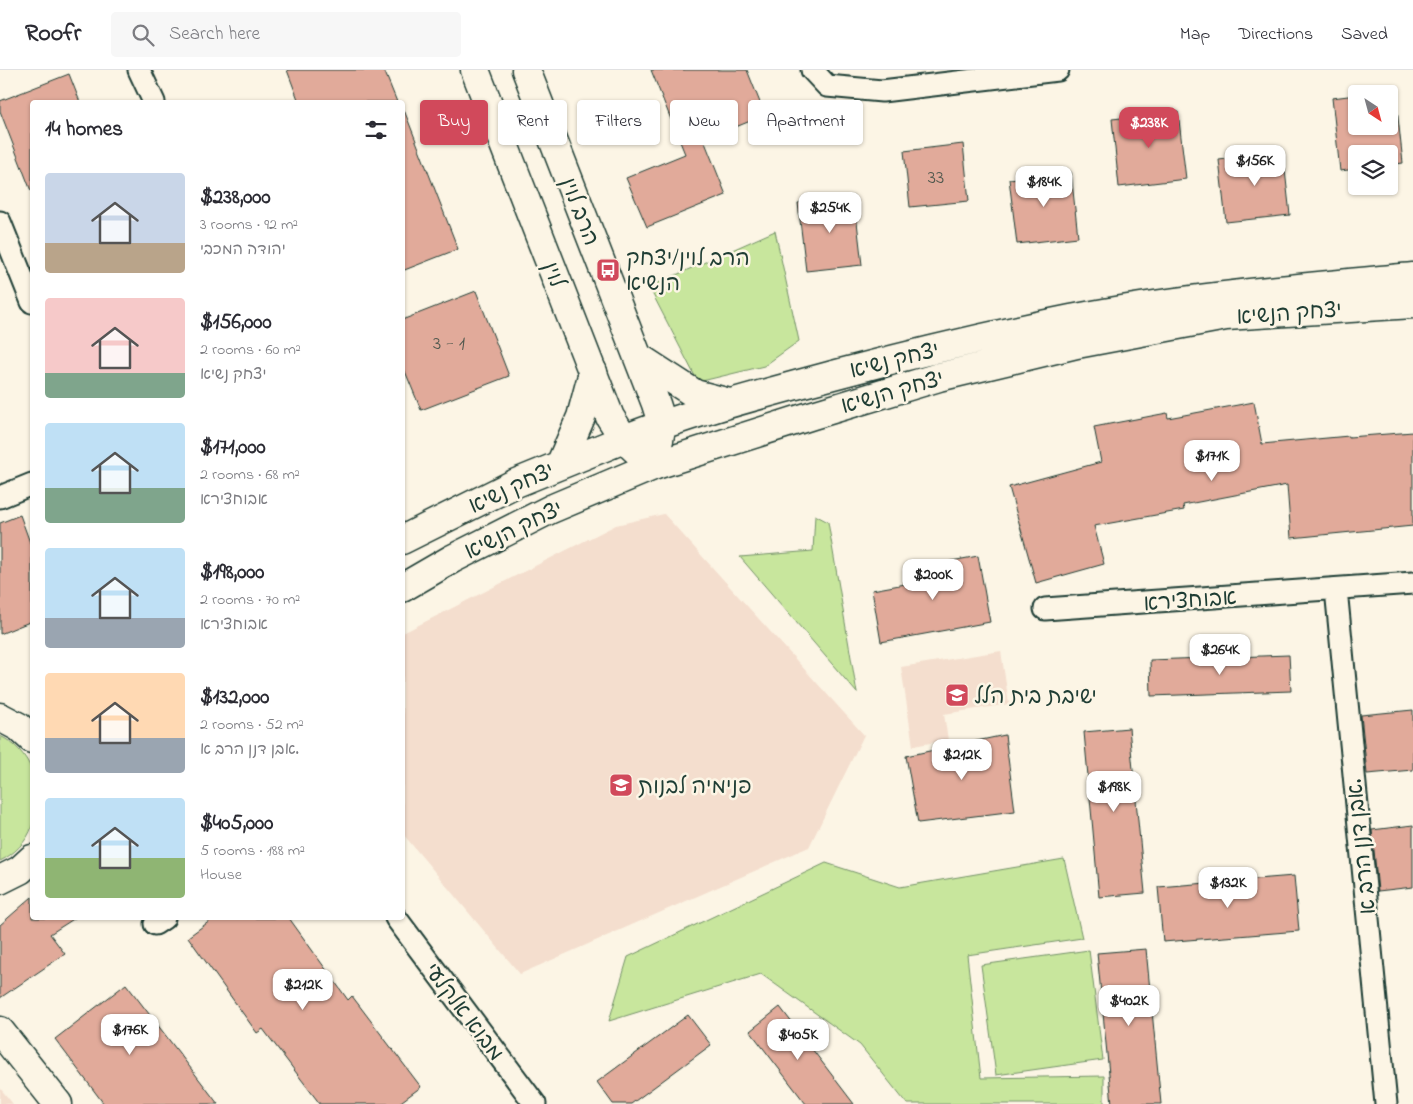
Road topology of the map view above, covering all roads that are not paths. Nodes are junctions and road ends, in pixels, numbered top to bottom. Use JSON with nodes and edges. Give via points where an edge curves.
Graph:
{"nodes":[{"id":1,"x":139,"y":70,"type":"edge"},
{"id":2,"x":475,"y":70,"type":"edge"},
{"id":3,"x":526,"y":70,"type":"edge"},
{"id":4,"x":812,"y":70,"type":"edge"},
{"id":5,"x":1058,"y":70,"type":"edge"},
{"id":6,"x":153,"y":100,"type":"edge"},
{"id":7,"x":0,"y":225,"type":"edge"},
{"id":8,"x":1413,"y":277,"type":"edge"},
{"id":9,"x":30,"y":297,"type":"edge"},
{"id":10,"x":1413,"y":304,"type":"edge"},
{"id":11,"x":638,"y":357,"type":"junction"},
{"id":12,"x":593,"y":372,"type":"junction"},
{"id":13,"x":730,"y":402,"type":"junction"},
{"id":14,"x":662,"y":423,"type":"junction"},
{"id":15,"x":624,"y":439,"type":"junction"},
{"id":16,"x":560,"y":465,"type":"junction"},
{"id":17,"x":653,"y":466,"type":"junction"},
{"id":18,"x":30,"y":485,"type":"edge"},
{"id":19,"x":0,"y":497,"type":"edge"},
{"id":20,"x":405,"y":538,"type":"edge"},
{"id":21,"x":1413,"y":583,"type":"edge"},
{"id":22,"x":405,"y":586,"type":"edge"},
{"id":23,"x":1336,"y":589,"type":"junction"},
{"id":24,"x":1045,"y":609,"type":"dead end"},
{"id":25,"x":30,"y":861,"type":"edge"},
{"id":26,"x":0,"y":880,"type":"edge"},
{"id":27,"x":397,"y":920,"type":"edge"},
{"id":28,"x":0,"y":1031,"type":"edge"},
{"id":29,"x":58,"y":1104,"type":"edge"},
{"id":30,"x":535,"y":1104,"type":"edge"},
{"id":31,"x":1386,"y":1104,"type":"edge"}],
"edges":[{"from":1,"to":6,"type":"street"},
{"from":2,"to":12,"type":"main road","name":"לוין"},
{"from":3,"to":11,"type":"main road","name":"הרב לוין"},
{"from":4,"to":5,"type":"street","via":[[827,86],[882,90]]},
{"from":7,"to":9,"type":"street"},
{"from":8,"to":13,"type":"main road","name":"יצחק נשיא","via":[[1235,294],[1072,319],[931,349]]},
{"from":10,"to":17,"type":"main road","name":"יצחק הנשיא","via":[[1226,316],[1077,344],[939,376]]},
{"from":11,"to":13,"type":"main road","via":[[695,394]]},
{"from":11,"to":14,"type":"main road","name":"הרב לוין"},
{"from":12,"to":15,"type":"main road","name":"לוין","via":[[610,417]]},
{"from":12,"to":16,"type":"main road","via":[[581,417]]},
{"from":13,"to":14,"type":"main road","name":"יצחק נשיא"},
{"from":14,"to":15,"type":"main road","name":"יצחק נשיא"},
{"from":14,"to":17,"type":"main road"},
{"from":15,"to":16,"type":"main road","name":"יצחק נשיא"},
{"from":15,"to":17,"type":"main road","name":"לוין"},
{"from":16,"to":20,"type":"main road","name":"יצחק נשיא","via":[[516,483]]},
{"from":17,"to":22,"type":"main road","name":"יצחק הנשיא","via":[[551,509]]},
{"from":18,"to":19,"type":"street"},
{"from":21,"to":23,"type":"street","name":"אבוחצירא"},
{"from":23,"to":24,"type":"street","name":"אבוחצירא"},
{"from":23,"to":31,"type":"street","name":"אבן דנן הרב א."},
{"from":25,"to":26,"type":"main road"},
{"from":27,"to":30,"type":"street","name":"מבוא אלקלעי"},
{"from":28,"to":29,"type":"main road"}]}
